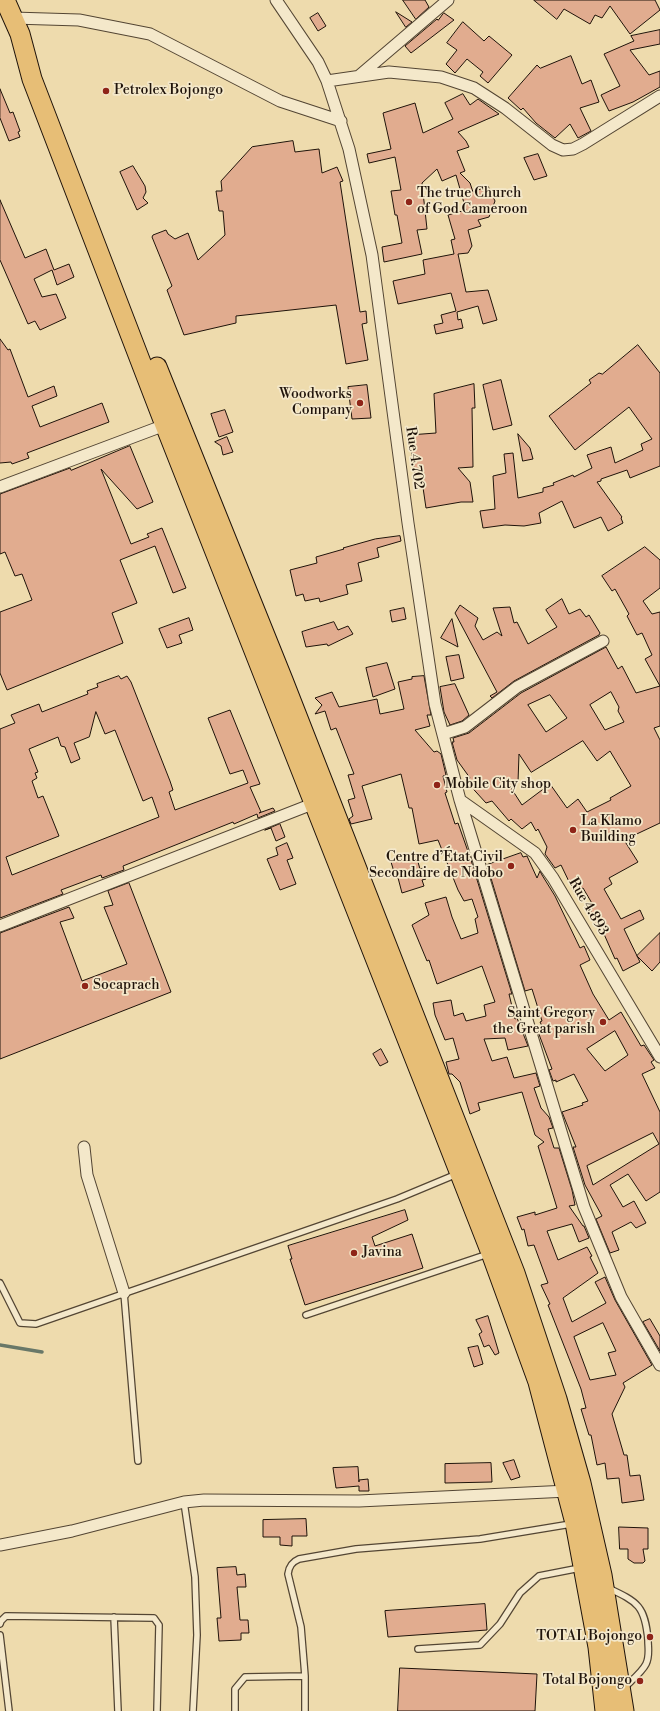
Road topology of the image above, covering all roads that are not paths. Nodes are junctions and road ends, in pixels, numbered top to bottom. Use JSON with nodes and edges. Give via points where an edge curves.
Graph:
{"nodes":[{"id":1,"x":5,"y":0,"type":"edge"},
{"id":2,"x":276,"y":0,"type":"edge"},
{"id":3,"x":448,"y":0,"type":"edge"},
{"id":4,"x":17,"y":26,"type":"junction"},
{"id":5,"x":358,"y":76,"type":"junction"},
{"id":6,"x":327,"y":81,"type":"junction"},
{"id":7,"x":660,"y":96,"type":"edge"},
{"id":8,"x":341,"y":121,"type":"junction"},
{"id":9,"x":165,"y":424,"type":"junction"},
{"id":10,"x":0,"y":487,"type":"edge"},
{"id":11,"x":214,"y":527,"type":"junction"},
{"id":12,"x":603,"y":641,"type":"dead end"},
{"id":13,"x":443,"y":734,"type":"junction"},
{"id":14,"x":460,"y":800,"type":"junction"},
{"id":15,"x":315,"y":803,"type":"junction"},
{"id":16,"x":0,"y":926,"type":"edge"},
{"id":17,"x":404,"y":1009,"type":"junction"},
{"id":18,"x":660,"y":1057,"type":"edge"},
{"id":19,"x":84,"y":1147,"type":"dead end"},
{"id":20,"x":460,"y":1174,"type":"junction"},
{"id":21,"x":491,"y":1253,"type":"junction"},
{"id":22,"x":0,"y":1283,"type":"edge"},
{"id":23,"x":124,"y":1293,"type":"junction"},
{"id":24,"x":306,"y":1315,"type":"dead end"},
{"id":25,"x":660,"y":1365,"type":"edge"},
{"id":26,"x":544,"y":1380,"type":"junction"},
{"id":27,"x":138,"y":1461,"type":"dead end"},
{"id":28,"x":568,"y":1491,"type":"junction"},
{"id":29,"x":184,"y":1502,"type":"junction"},
{"id":30,"x":576,"y":1523,"type":"junction"},
{"id":31,"x":0,"y":1545,"type":"edge"},
{"id":32,"x":584,"y":1567,"type":"junction"},
{"id":33,"x":604,"y":1587,"type":"junction"},
{"id":34,"x":114,"y":1617,"type":"junction"},
{"id":35,"x":0,"y":1624,"type":"edge"},
{"id":36,"x":0,"y":1635,"type":"edge"},
{"id":37,"x":418,"y":1649,"type":"dead end"},
{"id":38,"x":305,"y":1676,"type":"junction"},
{"id":39,"x":621,"y":1691,"type":"junction"},
{"id":40,"x":8,"y":1711,"type":"edge"},
{"id":41,"x":118,"y":1711,"type":"edge"},
{"id":42,"x":157,"y":1711,"type":"edge"},
{"id":43,"x":193,"y":1711,"type":"edge"},
{"id":44,"x":235,"y":1711,"type":"edge"},
{"id":45,"x":305,"y":1711,"type":"edge"},
{"id":46,"x":605,"y":1711,"type":"edge"},
{"id":47,"x":624,"y":1711,"type":"edge"}],
"edges":[{"from":1,"to":4,"type":"highway"},
{"from":2,"to":6,"type":"street","name":"Rue 4.702","via":[[318,62]]},
{"from":3,"to":5,"type":"street"},
{"from":4,"to":8,"type":"street","via":[[79,20],[150,34],[280,101]]},
{"from":4,"to":9,"type":"highway","via":[[32,79]]},
{"from":4,"to":11,"type":"highway","via":[[33,48],[47,83]]},
{"from":5,"to":6,"type":"street"},
{"from":5,"to":7,"type":"street","via":[[389,72],[441,77],[474,88],[505,108],[552,145],[563,150],[583,144]]},
{"from":6,"to":8,"type":"street","name":"Rue 4.702"},
{"from":8,"to":13,"type":"street","name":"Rue 4.702","via":[[372,256],[408,523],[435,704]]},
{"from":9,"to":10,"type":"street"},
{"from":9,"to":11,"type":"highway"},
{"from":11,"to":15,"type":"highway"},
{"from":11,"to":17,"type":"highway","via":[[283,680]]},
{"from":12,"to":13,"type":"street","via":[[518,687],[465,727]]},
{"from":13,"to":14,"type":"street","name":"Rue 4.702"},
{"from":14,"to":18,"type":"street","name":"Rue 4.893","via":[[535,853],[553,878]]},
{"from":14,"to":25,"type":"street","name":"Rue 4.702","via":[[584,1207],[621,1297]]},
{"from":15,"to":16,"type":"street"},
{"from":15,"to":17,"type":"highway"},
{"from":17,"to":20,"type":"highway"},
{"from":17,"to":26,"type":"highway","via":[[514,1273]]},
{"from":19,"to":23,"type":"street","via":[[87,1175]]},
{"from":20,"to":21,"type":"highway"},
{"from":20,"to":23,"type":"lane","via":[[397,1199]]},
{"from":21,"to":24,"type":"lane"},
{"from":21,"to":26,"type":"highway"},
{"from":22,"to":23,"type":"lane","via":[[20,1323],[36,1324]]},
{"from":23,"to":27,"type":"lane"},
{"from":26,"to":28,"type":"highway"},
{"from":26,"to":33,"type":"highway","via":[[581,1483]]},
{"from":28,"to":29,"type":"street","via":[[359,1500]]},
{"from":28,"to":30,"type":"highway"},
{"from":29,"to":31,"type":"street","via":[[72,1531]]},
{"from":29,"to":43,"type":"lane","via":[[195,1577]]},
{"from":30,"to":32,"type":"highway"},
{"from":30,"to":38,"type":"lane","via":[[480,1539],[356,1549],[293,1562],[289,1566],[288,1574],[301,1627]]},
{"from":32,"to":37,"type":"lane","via":[[539,1576],[520,1593],[500,1624],[480,1645]]},
{"from":32,"to":46,"type":"highway","via":[[598,1647]]},
{"from":33,"to":39,"type":"highway"},
{"from":33,"to":39,"type":"lane","via":[[628,1597],[642,1610],[646,1622],[649,1657],[645,1666]]},
{"from":34,"to":35,"type":"lane","via":[[6,1616]]},
{"from":34,"to":41,"type":"lane"},
{"from":34,"to":42,"type":"lane","via":[[154,1618],[159,1625]]},
{"from":36,"to":40,"type":"lane"},
{"from":38,"to":44,"type":"lane","via":[[245,1677],[235,1689]]},
{"from":38,"to":45,"type":"lane"},
{"from":39,"to":47,"type":"highway"}]}
